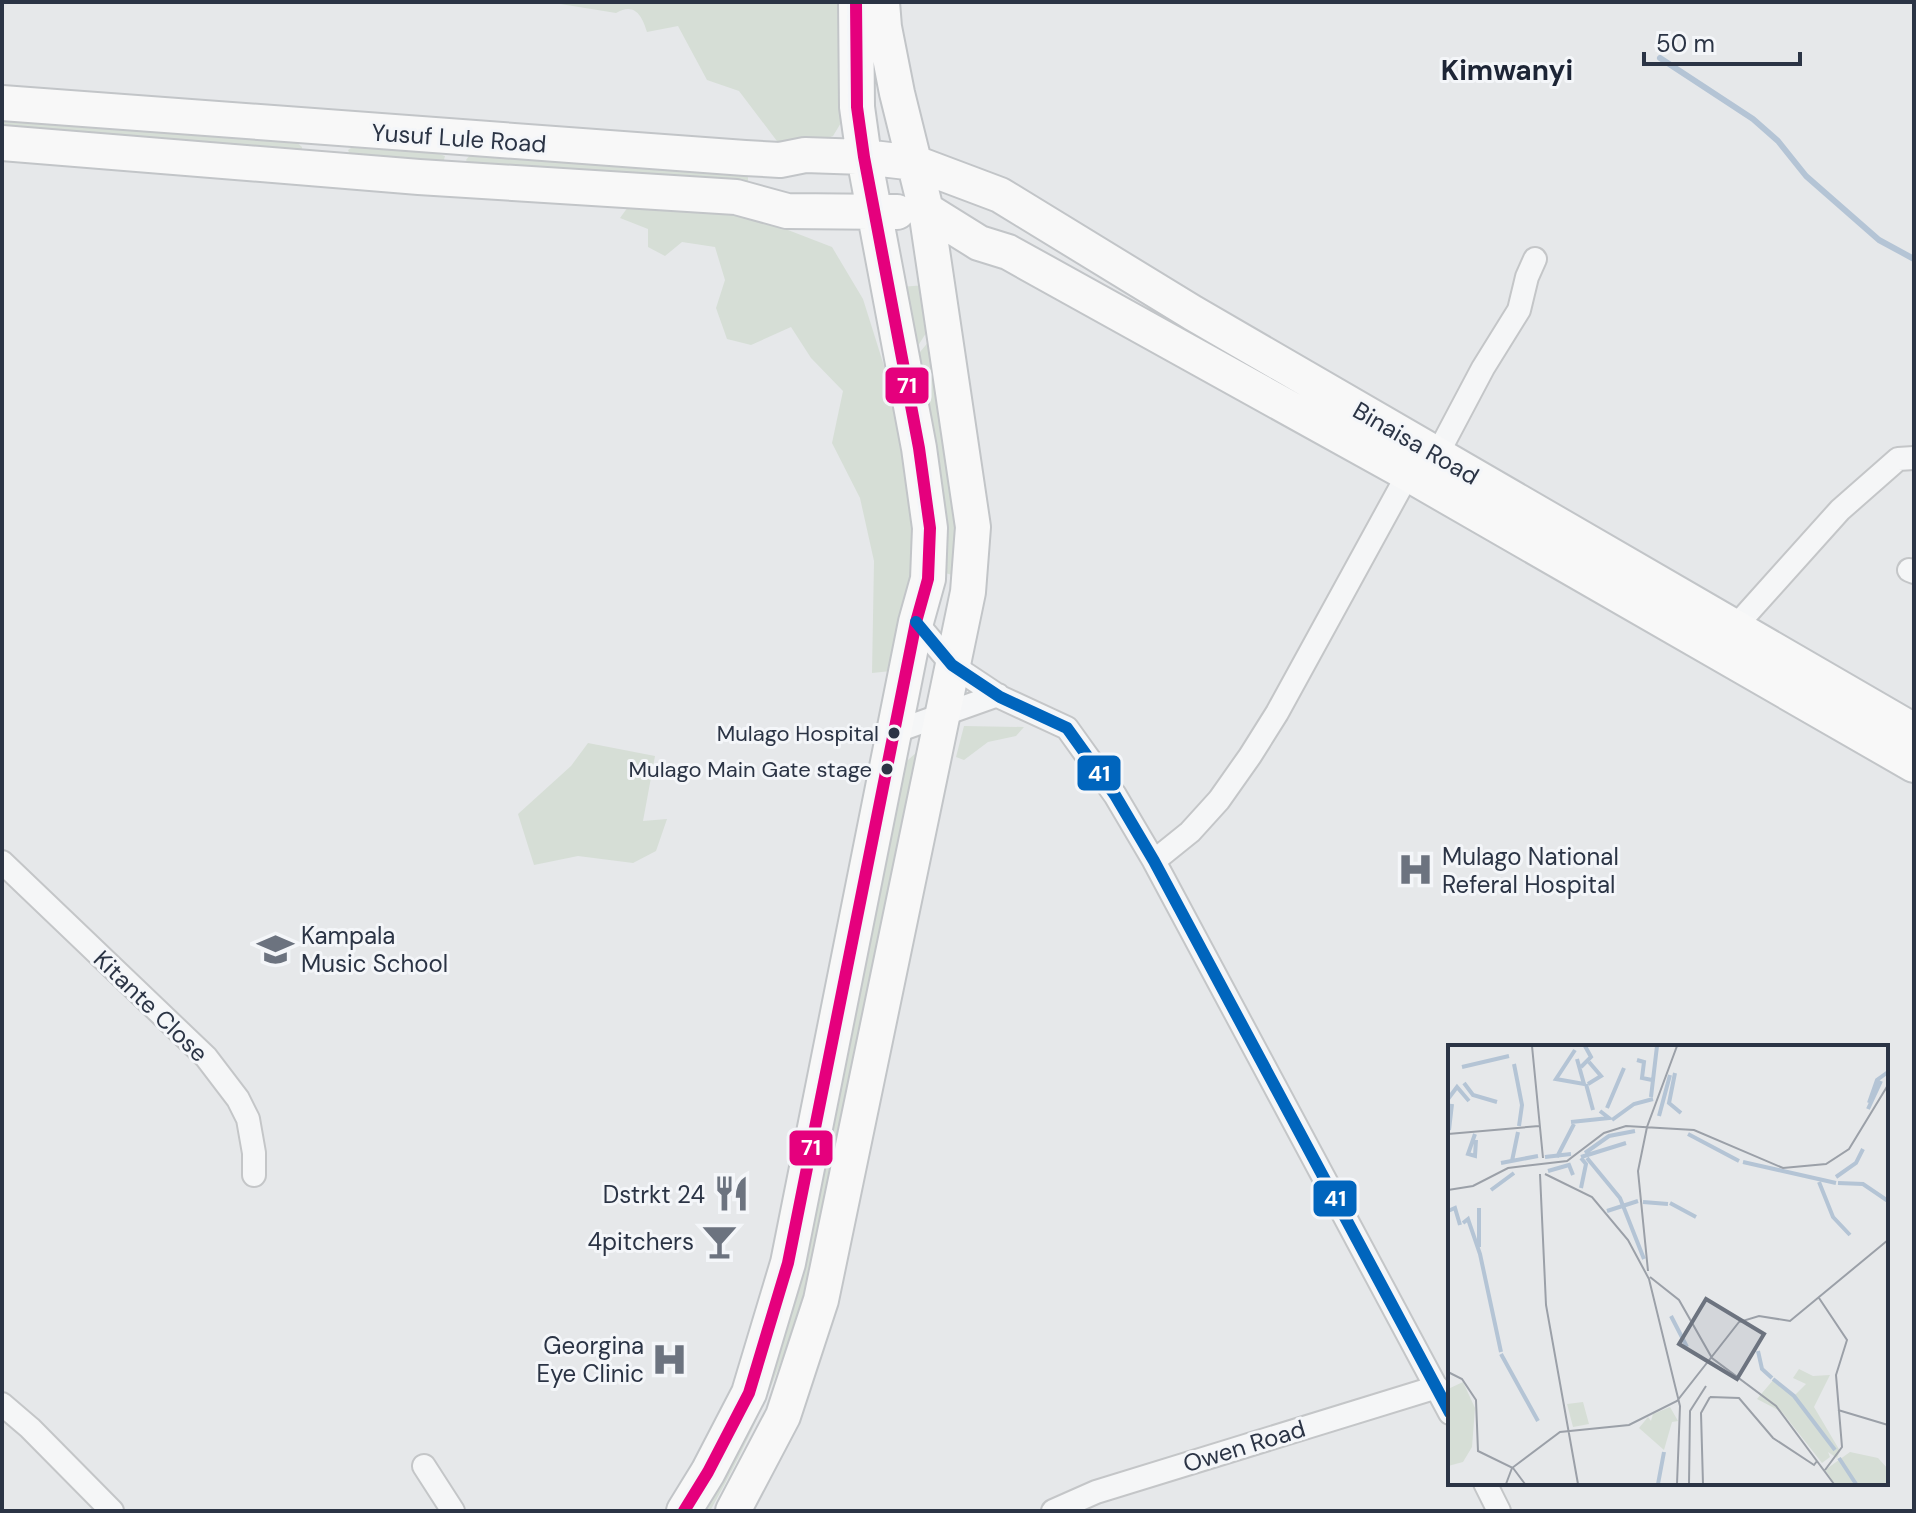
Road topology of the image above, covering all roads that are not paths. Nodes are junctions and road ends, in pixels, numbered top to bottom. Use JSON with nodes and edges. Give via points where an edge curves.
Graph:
{"nodes":[{"id":1,"x":856,"y":2,"type":"edge"},
{"id":2,"x":882,"y":2,"type":"edge"},
{"id":3,"x":2,"y":103,"type":"edge"},
{"id":4,"x":334,"y":129,"type":"junction"},
{"id":5,"x":457,"y":138,"type":"junction"},
{"id":6,"x":2,"y":143,"type":"edge"},
{"id":7,"x":864,"y":157,"type":"junction"},
{"id":8,"x":915,"y":163,"type":"junction"},
{"id":9,"x":326,"y":169,"type":"junction"},
{"id":10,"x":452,"y":177,"type":"junction"},
{"id":11,"x":926,"y":210,"type":"junction"},
{"id":12,"x":876,"y":213,"type":"junction"},
{"id":13,"x":1535,"y":259,"type":"dead end"},
{"id":14,"x":1437,"y":455,"type":"junction"},
{"id":15,"x":1914,"y":458,"type":"edge"},
{"id":16,"x":1408,"y":474,"type":"junction"},
{"id":17,"x":916,"y":622,"type":"junction"},
{"id":18,"x":1734,"y":628,"type":"junction"},
{"id":19,"x":952,"y":665,"type":"junction"},
{"id":20,"x":998,"y":695,"type":"junction"},
{"id":21,"x":942,"y":715,"type":"junction"},
{"id":22,"x":1911,"y":722,"type":"edge"},
{"id":23,"x":894,"y":732,"type":"junction"},
{"id":24,"x":1914,"y":765,"type":"edge"},
{"id":25,"x":1154,"y":861,"type":"junction"},
{"id":26,"x":2,"y":862,"type":"edge"},
{"id":27,"x":254,"y":1175,"type":"dead end"},
{"id":28,"x":788,"y":1263,"type":"junction"},
{"id":29,"x":828,"y":1267,"type":"junction"},
{"id":30,"x":1437,"y":1387,"type":"junction"},
{"id":31,"x":2,"y":1404,"type":"edge"},
{"id":32,"x":1448,"y":1409,"type":"edge"},
{"id":33,"x":424,"y":1466,"type":"dead end"},
{"id":34,"x":1486,"y":1485,"type":"edge"},
{"id":35,"x":112,"y":1511,"type":"edge"},
{"id":36,"x":453,"y":1511,"type":"edge"},
{"id":37,"x":684,"y":1511,"type":"edge"},
{"id":38,"x":733,"y":1511,"type":"edge"},
{"id":39,"x":1053,"y":1511,"type":"edge"},
{"id":40,"x":1499,"y":1511,"type":"edge"}],
"edges":[{"from":1,"to":7,"type":"main road","via":[[857,107]]},
{"from":2,"to":8,"type":"main road"},
{"from":3,"to":4,"type":"main road","name":"Yusuf Lule Road"},
{"from":4,"to":5,"type":"main road","name":"Yusuf Lule Road"},
{"from":4,"to":9,"type":"main road"},
{"from":5,"to":7,"type":"main road","name":"Yusuf Lule Road","via":[[780,160],[805,155]]},
{"from":5,"to":10,"type":"main road"},
{"from":6,"to":9,"type":"main road","name":"Yusuf Lule Road"},
{"from":7,"to":8,"type":"main road","name":"Yusuf Lule Road"},
{"from":7,"to":12,"type":"main road"},
{"from":8,"to":11,"type":"main road"},
{"from":8,"to":14,"type":"main road","name":"Binaisa Road","via":[[1000,195]]},
{"from":9,"to":10,"type":"main road","name":"Yusuf Lule Road"},
{"from":10,"to":12,"type":"main road","name":"Yusuf Lule Road","via":[[736,197],[787,211]]},
{"from":11,"to":12,"type":"main road","name":"Yusuf Lule Road"},
{"from":11,"to":16,"type":"main road","name":"Binaisa Road"},
{"from":11,"to":19,"type":"main road","via":[[973,527],[968,592]]},
{"from":12,"to":17,"type":"main road","via":[[930,528],[928,579]]},
{"from":13,"to":14,"type":"street","via":[[1519,310]]},
{"from":14,"to":18,"type":"main road","name":"Binaisa Road"},
{"from":15,"to":18,"type":"street","via":[[1898,459],[1840,510]]},
{"from":16,"to":24,"type":"main road","name":"Binaisa Road"},
{"from":16,"to":25,"type":"street","via":[[1250,756],[1190,832]]},
{"from":17,"to":19,"type":"street"},
{"from":17,"to":23,"type":"main road"},
{"from":18,"to":22,"type":"main road","name":"Binaisa Road"},
{"from":19,"to":20,"type":"street"},
{"from":19,"to":21,"type":"main road"},
{"from":20,"to":21,"type":"street"},
{"from":20,"to":25,"type":"street","via":[[1067,728]]},
{"from":21,"to":23,"type":"street"},
{"from":21,"to":29,"type":"main road"},
{"from":23,"to":28,"type":"main road"},
{"from":25,"to":30,"type":"street"},
{"from":26,"to":27,"type":"street","name":"Kitante Close","via":[[206,1057],[248,1119]]},
{"from":28,"to":29,"type":"main road"},
{"from":28,"to":37,"type":"main road","via":[[749,1393]]},
{"from":29,"to":38,"type":"main road","via":[[783,1416]]},
{"from":30,"to":32,"type":"street"},
{"from":30,"to":39,"type":"street","name":"Owen Road","via":[[1096,1492]]},
{"from":31,"to":35,"type":"street"},
{"from":33,"to":36,"type":"street"},
{"from":34,"to":40,"type":"street"}]}
